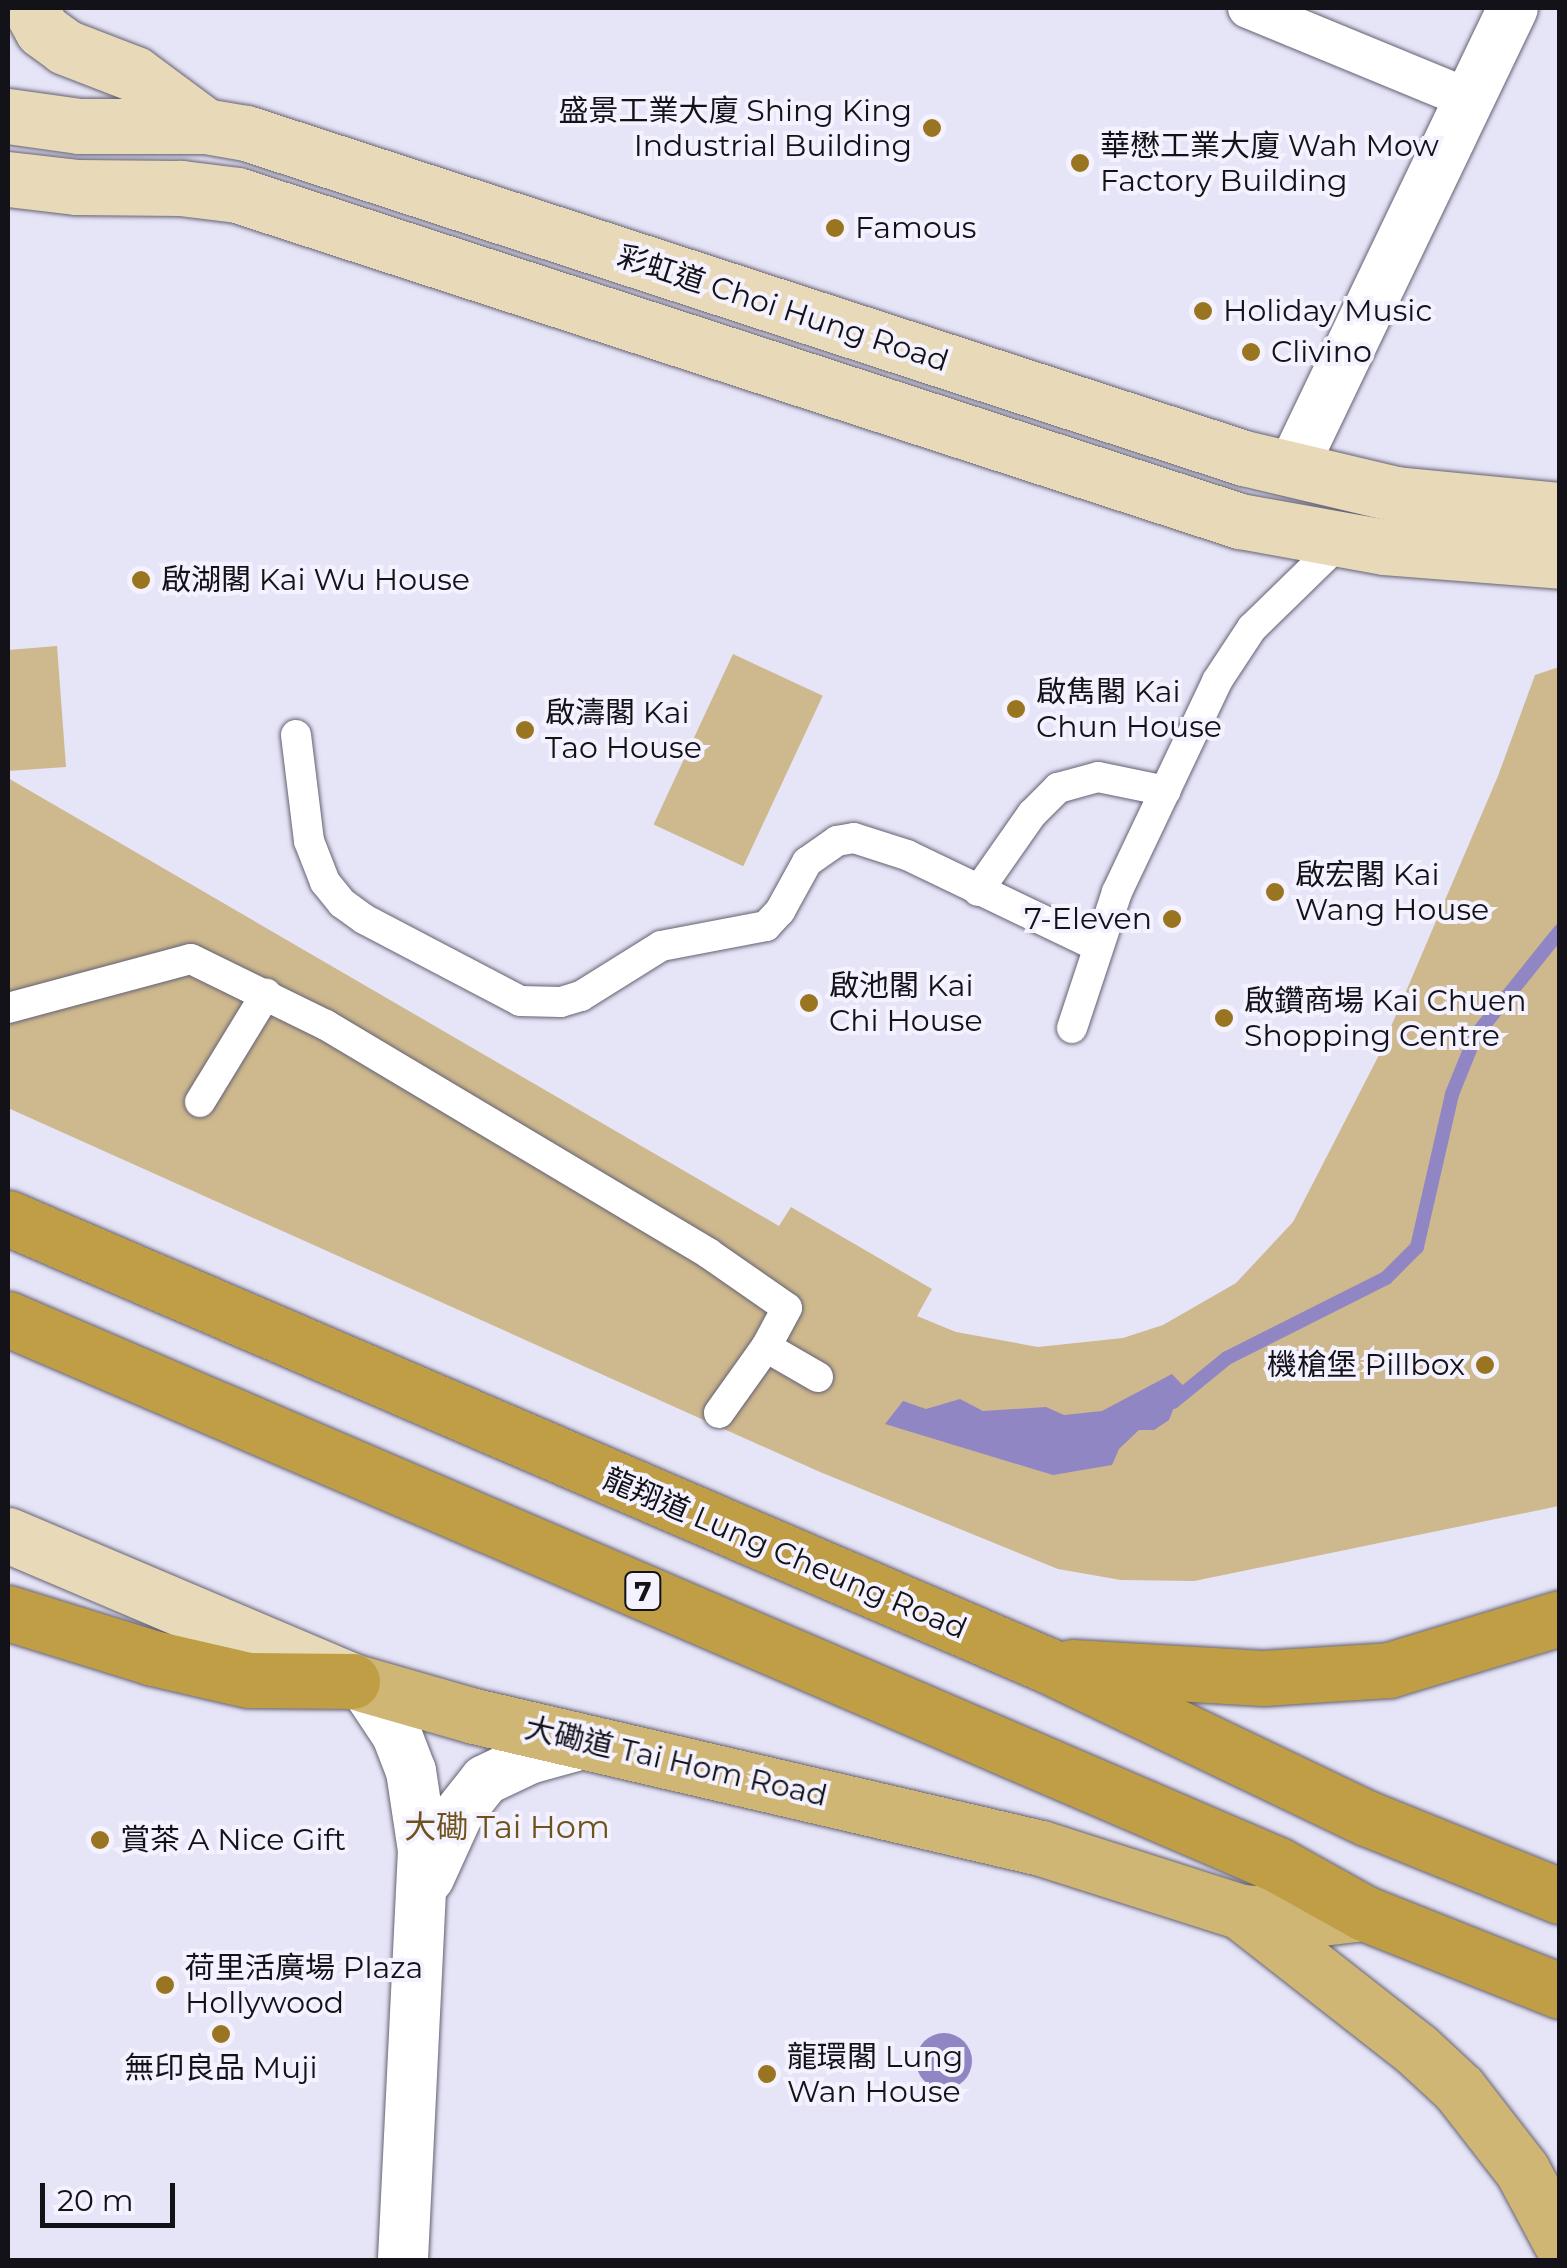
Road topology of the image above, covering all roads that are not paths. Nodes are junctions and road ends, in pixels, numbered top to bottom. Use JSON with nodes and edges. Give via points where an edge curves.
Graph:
{"nodes":[{"id":1,"x":30,"y":8,"type":"edge"},
{"id":2,"x":1248,"y":8,"type":"edge"},
{"id":3,"x":1513,"y":8,"type":"edge"},
{"id":4,"x":1469,"y":100,"type":"junction"},
{"id":5,"x":8,"y":116,"type":"edge"},
{"id":6,"x":205,"y":126,"type":"junction"},
{"id":7,"x":8,"y":178,"type":"edge"},
{"id":8,"x":1292,"y":470,"type":"junction"},
{"id":9,"x":1560,"y":510,"type":"edge"},
{"id":10,"x":1341,"y":542,"type":"junction"},
{"id":11,"x":1560,"y":561,"type":"edge"},
{"id":12,"x":296,"y":736,"type":"dead end"},
{"id":13,"x":1166,"y":791,"type":"junction"},
{"id":14,"x":978,"y":891,"type":"junction"},
{"id":15,"x":1096,"y":946,"type":"junction"},
{"id":16,"x":266,"y":994,"type":"junction"},
{"id":17,"x":8,"y":1008,"type":"edge"},
{"id":18,"x":1072,"y":1028,"type":"dead end"},
{"id":19,"x":200,"y":1102,"type":"dead end"},
{"id":20,"x":8,"y":1218,"type":"edge"},
{"id":21,"x":8,"y":1319,"type":"edge"},
{"id":22,"x":766,"y":1347,"type":"junction"},
{"id":23,"x":818,"y":1377,"type":"dead end"},
{"id":24,"x":720,"y":1413,"type":"dead end"},
{"id":25,"x":8,"y":1535,"type":"edge"},
{"id":26,"x":8,"y":1614,"type":"edge"},
{"id":27,"x":1560,"y":1618,"type":"edge"},
{"id":28,"x":1049,"y":1666,"type":"junction"},
{"id":29,"x":359,"y":1684,"type":"junction"},
{"id":30,"x":590,"y":1742,"type":"junction"},
{"id":31,"x":424,"y":1892,"type":"junction"},
{"id":32,"x":1560,"y":1896,"type":"edge"},
{"id":33,"x":1241,"y":1912,"type":"junction"},
{"id":34,"x":1364,"y":1913,"type":"junction"},
{"id":35,"x":1560,"y":1992,"type":"edge"},
{"id":36,"x":1560,"y":2241,"type":"edge"},
{"id":37,"x":403,"y":2260,"type":"edge"}],
"edges":[{"from":1,"to":6,"type":"main road","via":[[42,30],[65,48],[135,74]]},
{"from":2,"to":4,"type":"street"},
{"from":3,"to":4,"type":"street"},
{"from":4,"to":8,"type":"street"},
{"from":5,"to":6,"type":"main road","name":"彩虹道 Choi Hung Road","via":[[79,126]]},
{"from":6,"to":8,"type":"main road","name":"彩虹道 Choi Hung Road","via":[[246,133]]},
{"from":7,"to":10,"type":"main road","name":"彩虹道 Choi Hung Road","via":[[237,194],[1240,520]]},
{"from":8,"to":9,"type":"main road","name":"彩虹道 Choi Hung Road","via":[[1396,494]]},
{"from":8,"to":10,"type":"main road","via":[[1300,502]]},
{"from":10,"to":11,"type":"main road","name":"彩虹道 Choi Hung Road"},
{"from":10,"to":13,"type":"street","via":[[1252,628],[1218,681]]},
{"from":12,"to":14,"type":"street","via":[[308,841],[342,903],[520,1001],[582,996],[661,946],[766,926],[807,862],[836,842],[878,844]]},
{"from":13,"to":14,"type":"street","via":[[1098,777],[1058,788]]},
{"from":13,"to":15,"type":"street"},
{"from":14,"to":15,"type":"street"},
{"from":15,"to":18,"type":"street","via":[[1093,976]]},
{"from":16,"to":17,"type":"street","via":[[191,959]]},
{"from":16,"to":19,"type":"street"},
{"from":16,"to":22,"type":"street","via":[[326,1024],[788,1308]]},
{"from":20,"to":28,"type":"highway","name":"龍翔道 Lung Cheung Road"},
{"from":21,"to":34,"type":"highway","number":"7","via":[[1242,1850]]},
{"from":22,"to":23,"type":"street"},
{"from":22,"to":24,"type":"street"},
{"from":25,"to":29,"type":"main road","name":"大磡道 Tai Hom Road"},
{"from":26,"to":29,"type":"highway","via":[[248,1680]]},
{"from":27,"to":28,"type":"highway","via":[[1390,1670],[1264,1678]]},
{"from":28,"to":32,"type":"highway","name":"龍翔道 Lung Cheung Road","via":[[1369,1819]]},
{"from":29,"to":30,"type":"main road","name":"大磡道 Tai Hom Road"},
{"from":29,"to":31,"type":"street","via":[[397,1735],[411,1771]]},
{"from":30,"to":31,"type":"street","via":[[485,1780],[452,1823]]},
{"from":30,"to":33,"type":"main road","name":"大磡道 Tai Hom Road","via":[[1024,1844]]},
{"from":31,"to":37,"type":"street"},
{"from":33,"to":34,"type":"main road","name":"大磡道 Tai Hom Road","via":[[1322,1918]]},
{"from":33,"to":36,"type":"main road","via":[[1459,2089],[1522,2170]]},
{"from":34,"to":35,"type":"highway","number":"7"}]}
